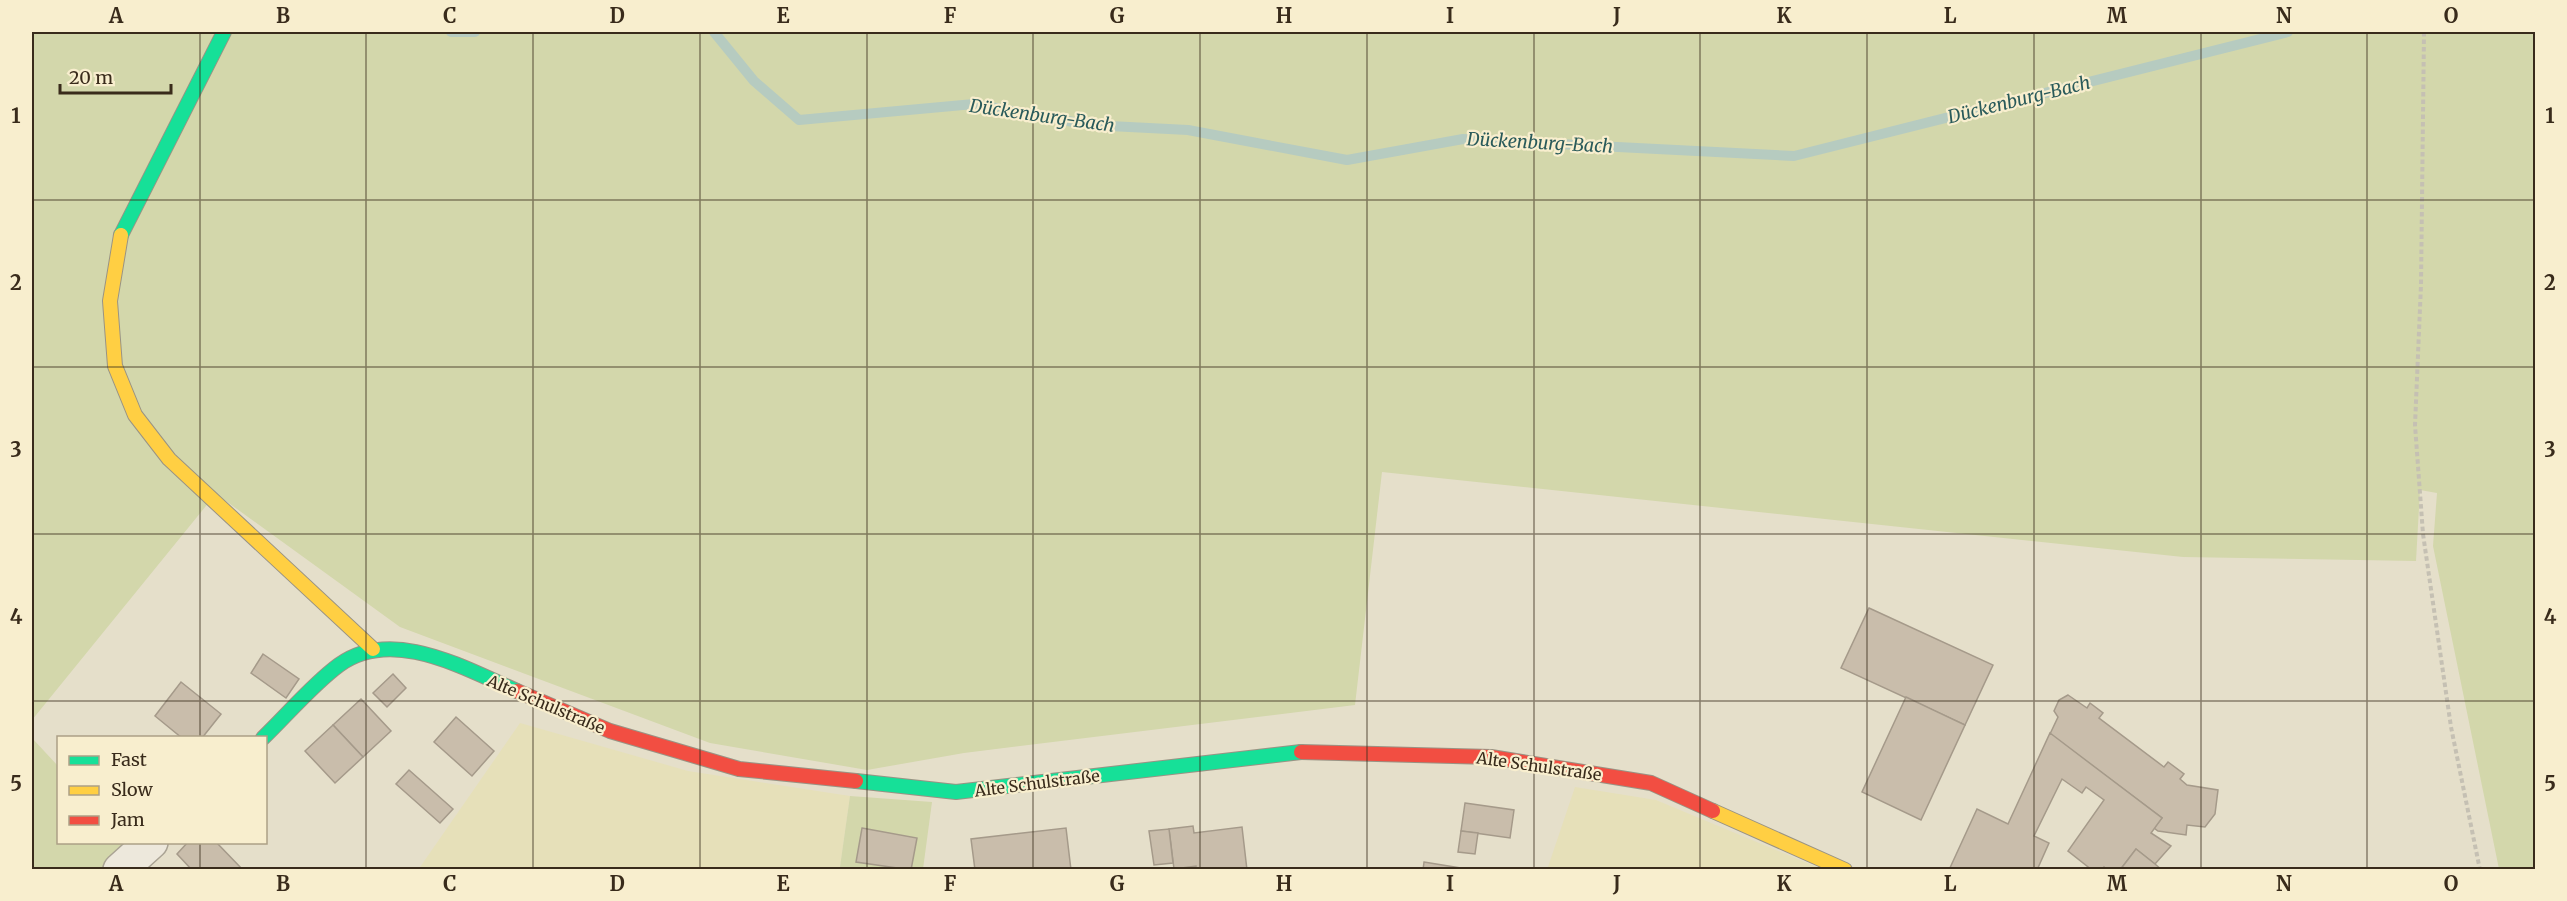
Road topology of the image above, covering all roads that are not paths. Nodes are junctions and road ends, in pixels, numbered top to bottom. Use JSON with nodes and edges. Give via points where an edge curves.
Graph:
{"nodes":[{"id":1,"x":224,"y":32,"type":"edge"},
{"id":2,"x":373,"y":649,"type":"junction"},
{"id":3,"x":265,"y":736,"type":"edge"},
{"id":4,"x":150,"y":844,"type":"edge"},
{"id":5,"x":120,"y":870,"type":"edge"},
{"id":6,"x":1845,"y":870,"type":"edge"}],
"edges":[{"from":1,"to":2,"type":"street","via":[[119,239],[110,301],[115,366],[135,415],[170,459]]},
{"from":2,"to":3,"type":"street","name":"Alte Schulstraße","via":[[340,664]]},
{"from":2,"to":6,"type":"street","name":"Alte Schulstraße","via":[[409,650],[456,665],[610,731],[739,769],[956,792],[1301,752],[1491,757],[1651,783]]},
{"from":4,"to":5,"type":"street"}]}
